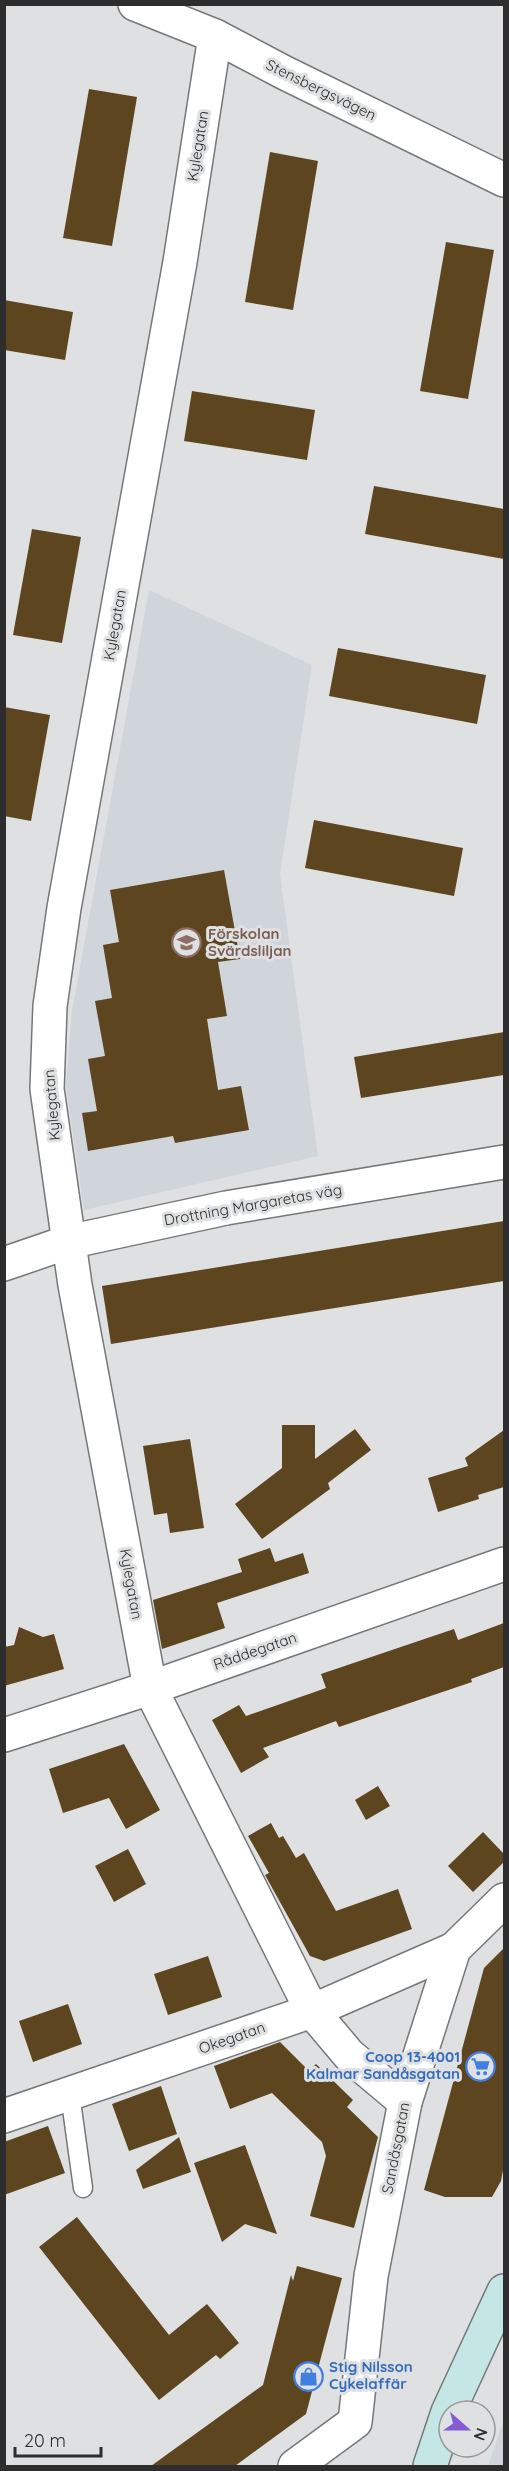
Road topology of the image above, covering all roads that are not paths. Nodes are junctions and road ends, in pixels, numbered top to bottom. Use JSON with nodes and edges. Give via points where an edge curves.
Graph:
{"nodes":[{"id":1,"x":135,"y":4,"type":"edge"},
{"id":2,"x":215,"y":36,"type":"junction"},
{"id":3,"x":504,"y":180,"type":"edge"},
{"id":4,"x":504,"y":1162,"type":"edge"},
{"id":5,"x":68,"y":1242,"type":"junction"},
{"id":6,"x":4,"y":1263,"type":"edge"},
{"id":7,"x":504,"y":1564,"type":"edge"},
{"id":8,"x":150,"y":1688,"type":"junction"},
{"id":9,"x":4,"y":1735,"type":"edge"},
{"id":10,"x":504,"y":1900,"type":"edge"},
{"id":11,"x":454,"y":1949,"type":"junction"},
{"id":12,"x":312,"y":2011,"type":"junction"},
{"id":13,"x":70,"y":2094,"type":"junction"},
{"id":14,"x":405,"y":2102,"type":"junction"},
{"id":15,"x":4,"y":2116,"type":"edge"},
{"id":16,"x":83,"y":2188,"type":"dead end"},
{"id":17,"x":504,"y":2291,"type":"edge"},
{"id":18,"x":295,"y":2466,"type":"edge"},
{"id":19,"x":430,"y":2466,"type":"edge"}],
"edges":[{"from":1,"to":2,"type":"street","name":"Stensbergsvägen"},
{"from":2,"to":3,"type":"street","name":"Stensbergsvägen"},
{"from":2,"to":5,"type":"street","name":"Kylegatan","via":[[180,262],[64,908],[50,1006],[47,1089]]},
{"from":4,"to":5,"type":"street","name":"Drottning Margaretas väg","via":[[226,1208]]},
{"from":5,"to":6,"type":"street","name":"Drottning Margaretas väg"},
{"from":5,"to":8,"type":"street","name":"Kylegatan"},
{"from":7,"to":8,"type":"street","name":"Råddegatan"},
{"from":8,"to":9,"type":"street","name":"Råddegatan"},
{"from":8,"to":12,"type":"street","name":"Kylegatan"},
{"from":10,"to":11,"type":"street","name":"Sandåsgatan"},
{"from":11,"to":12,"type":"street","name":"Okegatan"},
{"from":11,"to":14,"type":"street","name":"Sandåsgatan"},
{"from":12,"to":13,"type":"street","name":"Okegatan"},
{"from":12,"to":14,"type":"street","name":"Kylegatan","via":[[349,2055]]},
{"from":13,"to":15,"type":"street","name":"Okegatan"},
{"from":13,"to":16,"type":"lane"},
{"from":14,"to":18,"type":"street","name":"Sandåsgatan","via":[[371,2276],[355,2422]]},
{"from":17,"to":19,"type":"main road","via":[[448,2412]]}]}
